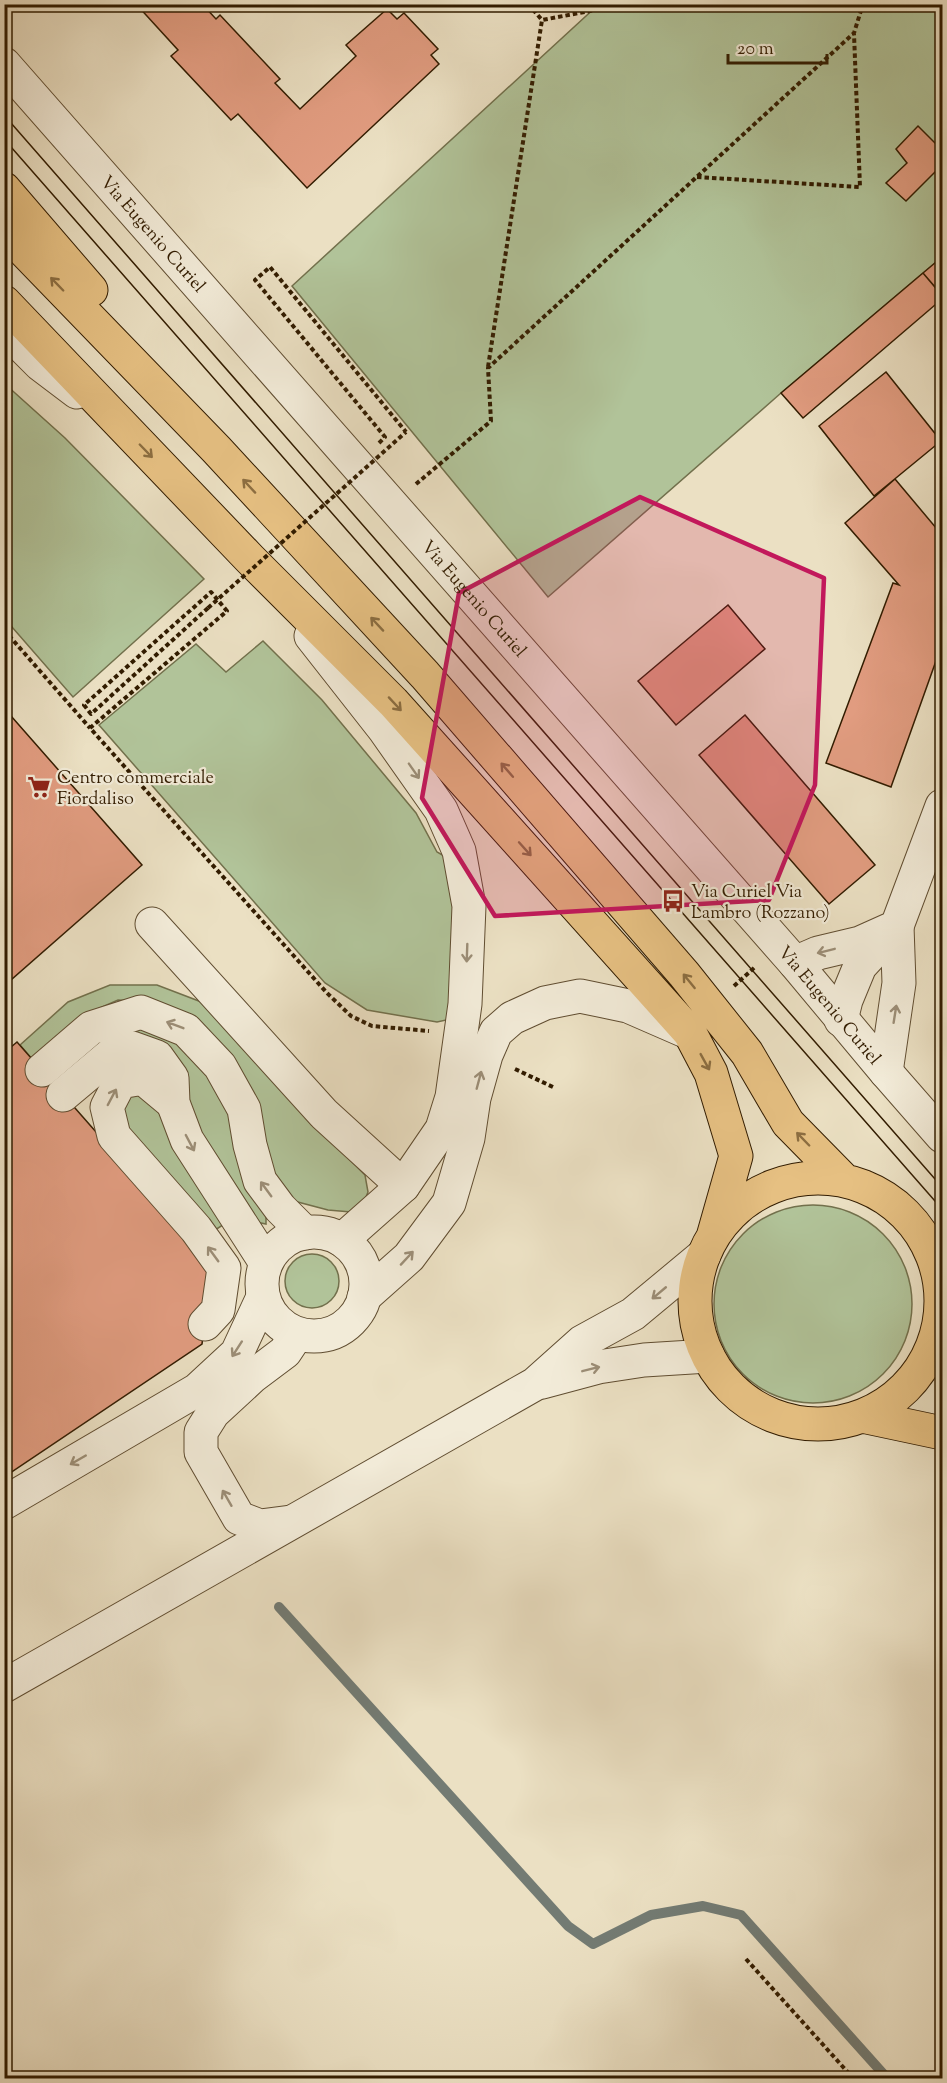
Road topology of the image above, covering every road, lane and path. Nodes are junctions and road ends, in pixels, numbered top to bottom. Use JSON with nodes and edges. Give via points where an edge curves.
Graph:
{"nodes":[{"id":1,"x":528,"y":4,"type":"edge"},
{"id":2,"x":627,"y":4,"type":"edge"},
{"id":3,"x":863,"y":4,"type":"edge"},
{"id":4,"x":542,"y":20,"type":"junction"},
{"id":5,"x":854,"y":33,"type":"junction"},
{"id":6,"x":4,"y":64,"type":"edge"},
{"id":7,"x":697,"y":177,"type":"junction"},
{"id":8,"x":4,"y":189,"type":"edge"},
{"id":9,"x":4,"y":230,"type":"edge"},
{"id":10,"x":4,"y":302,"type":"edge"},
{"id":11,"x":4,"y":328,"type":"edge"},
{"id":12,"x":488,"y":368,"type":"junction"},
{"id":13,"x":121,"y":426,"type":"junction"},
{"id":14,"x":378,"y":428,"type":"dead end"},
{"id":15,"x":216,"y":449,"type":"junction"},
{"id":16,"x":411,"y":488,"type":"dead end"},
{"id":17,"x":250,"y":559,"type":"junction"},
{"id":18,"x":4,"y":630,"type":"edge"},
{"id":19,"x":90,"y":728,"type":"junction"},
{"id":20,"x":942,"y":806,"type":"edge"},
{"id":21,"x":152,"y":924,"type":"dead end"},
{"id":22,"x":897,"y":926,"type":"junction"},
{"id":23,"x":795,"y":963,"type":"junction"},
{"id":24,"x":841,"y":1020,"type":"junction"},
{"id":25,"x":690,"y":1033,"type":"junction"},
{"id":26,"x":473,"y":1049,"type":"junction"},
{"id":27,"x":42,"y":1070,"type":"dead end"},
{"id":28,"x":886,"y":1072,"type":"junction"},
{"id":29,"x":555,"y":1089,"type":"dead end"},
{"id":30,"x":63,"y":1095,"type":"dead end"},
{"id":31,"x":173,"y":1103,"type":"junction"},
{"id":32,"x":942,"y":1136,"type":"edge"},
{"id":33,"x":844,"y":1180,"type":"junction"},
{"id":34,"x":403,"y":1186,"type":"junction"},
{"id":35,"x":305,"y":1233,"type":"junction"},
{"id":36,"x":342,"y":1240,"type":"junction"},
{"id":37,"x":708,"y":1246,"type":"junction"},
{"id":38,"x":266,"y":1263,"type":"junction"},
{"id":39,"x":941,"y":1293,"type":"edge"},
{"id":40,"x":263,"y":1297,"type":"junction"},
{"id":41,"x":364,"y":1297,"type":"junction"},
{"id":42,"x":205,"y":1324,"type":"dead end"},
{"id":43,"x":297,"y":1334,"type":"junction"},
{"id":44,"x":708,"y":1356,"type":"junction"},
{"id":45,"x":535,"y":1384,"type":"junction"},
{"id":46,"x":862,"y":1416,"type":"junction"},
{"id":47,"x":942,"y":1432,"type":"edge"},
{"id":48,"x":4,"y":1503,"type":"edge"},
{"id":49,"x":293,"y":1522,"type":"junction"},
{"id":50,"x":4,"y":1686,"type":"edge"},
{"id":51,"x":746,"y":1959,"type":"dead end"},
{"id":52,"x":853,"y":2079,"type":"edge"}],
"edges":[{"from":1,"to":4,"type":"path"},
{"from":2,"to":4,"type":"path"},
{"from":3,"to":5,"type":"path"},
{"from":4,"to":12,"type":"path"},
{"from":5,"to":7,"type":"path"},
{"from":5,"to":7,"type":"path","via":[[860,187]]},
{"from":6,"to":23,"type":"street","name":"Via Eugenio Curiel"},
{"from":7,"to":12,"type":"path"},
{"from":8,"to":15,"type":"main road","via":[[118,322]]},
{"from":15,"to":9,"type":"main road","one_way":true},
{"from":10,"to":13,"type":"main road"},
{"from":11,"to":13,"type":"street","via":[[40,364]]},
{"from":12,"to":16,"type":"path","via":[[491,421]]},
{"from":13,"to":17,"type":"main road","one_way":true},
{"from":14,"to":19,"type":"path","bridge":true,"via":[[255,280],[270,267],[406,432],[225,592],[217,600],[91,714],[84,705],[211,592],[216,598],[222,605],[227,611]]},
{"from":33,"to":15,"type":"main road","one_way":true,"via":[[788,1123],[747,1053],[684,974],[425,675]]},
{"from":17,"to":25,"type":"main road","one_way":true,"via":[[393,702]]},
{"from":17,"to":26,"type":"street","one_way":true,"via":[[384,729],[441,810],[459,851],[469,906],[465,1004]]},
{"from":18,"to":19,"type":"path"},
{"from":19,"to":26,"type":"path","via":[[351,1016],[372,1026],[427,1031]]},
{"from":20,"to":22,"type":"street"},
{"from":21,"to":34,"type":"street","via":[[324,1114]]},
{"from":22,"to":23,"type":"street","one_way":true,"via":[[860,943]]},
{"from":22,"to":24,"type":"street","via":[[860,966]]},
{"from":28,"to":22,"type":"street","one_way":true,"via":[[899,983]]},
{"from":23,"to":24,"type":"street","name":"Via Eugenio Curiel"},
{"from":24,"to":28,"type":"street","name":"Via Eugenio Curiel"},
{"from":25,"to":26,"type":"street","via":[[628,1006],[580,996],[545,1003],[512,1018]]},
{"from":25,"to":37,"type":"main road","one_way":true,"via":[[711,1072],[736,1156]]},
{"from":26,"to":29,"type":"path"},
{"from":26,"to":34,"type":"street","via":[[442,1129]]},
{"from":41,"to":26,"type":"street","one_way":true,"via":[[409,1257],[449,1203],[468,1138],[474,1098]]},
{"from":35,"to":27,"type":"street","one_way":true,"via":[[260,1181],[243,1109],[220,1066],[186,1029],[141,1012],[91,1029]]},
{"from":28,"to":32,"type":"street","name":"Via Eugenio Curiel"},
{"from":30,"to":31,"type":"street","via":[[112,1054],[132,1048],[157,1057],[172,1078]]},
{"from":31,"to":38,"type":"street","one_way":true,"via":[[187,1140]]},
{"from":42,"to":31,"type":"street","one_way":true,"via":[[218,1310],[224,1268],[196,1229],[114,1136],[107,1107],[120,1082],[143,1078]]},
{"from":33,"to":37,"type":"main road","via":[[809,1178],[765,1190],[728,1216]]},
{"from":33,"to":39,"type":"main road","via":[[869,1188],[906,1215],[932,1253]]},
{"from":34,"to":36,"type":"street"},
{"from":35,"to":36,"type":"street","via":[[323,1233]]},
{"from":35,"to":38,"type":"street","via":[[289,1238]]},
{"from":36,"to":41,"type":"street","via":[[362,1263]]},
{"from":37,"to":44,"type":"main road","via":[[694,1300],[698,1330]]},
{"from":37,"to":45,"type":"street","one_way":true,"via":[[633,1314],[582,1342]]},
{"from":38,"to":40,"type":"street"},
{"from":39,"to":46,"type":"main road","via":[[938,1328],[924,1364],[899,1393]]},
{"from":40,"to":43,"type":"street","via":[[270,1313]]},
{"from":40,"to":48,"type":"street","one_way":true,"via":[[237,1353],[197,1390]]},
{"from":41,"to":43,"type":"street","via":[[346,1326],[314,1337]]},
{"from":49,"to":43,"type":"street","one_way":true,"via":[[260,1526],[239,1518],[201,1452],[201,1432],[213,1413],[285,1352]]},
{"from":45,"to":44,"type":"street","one_way":true,"via":[[621,1363]]},
{"from":44,"to":46,"type":"main road","via":[[732,1389],[770,1414],[815,1424]]},
{"from":45,"to":49,"type":"street"},
{"from":46,"to":47,"type":"main road"},
{"from":49,"to":50,"type":"street"},
{"from":51,"to":52,"type":"path"}]}
